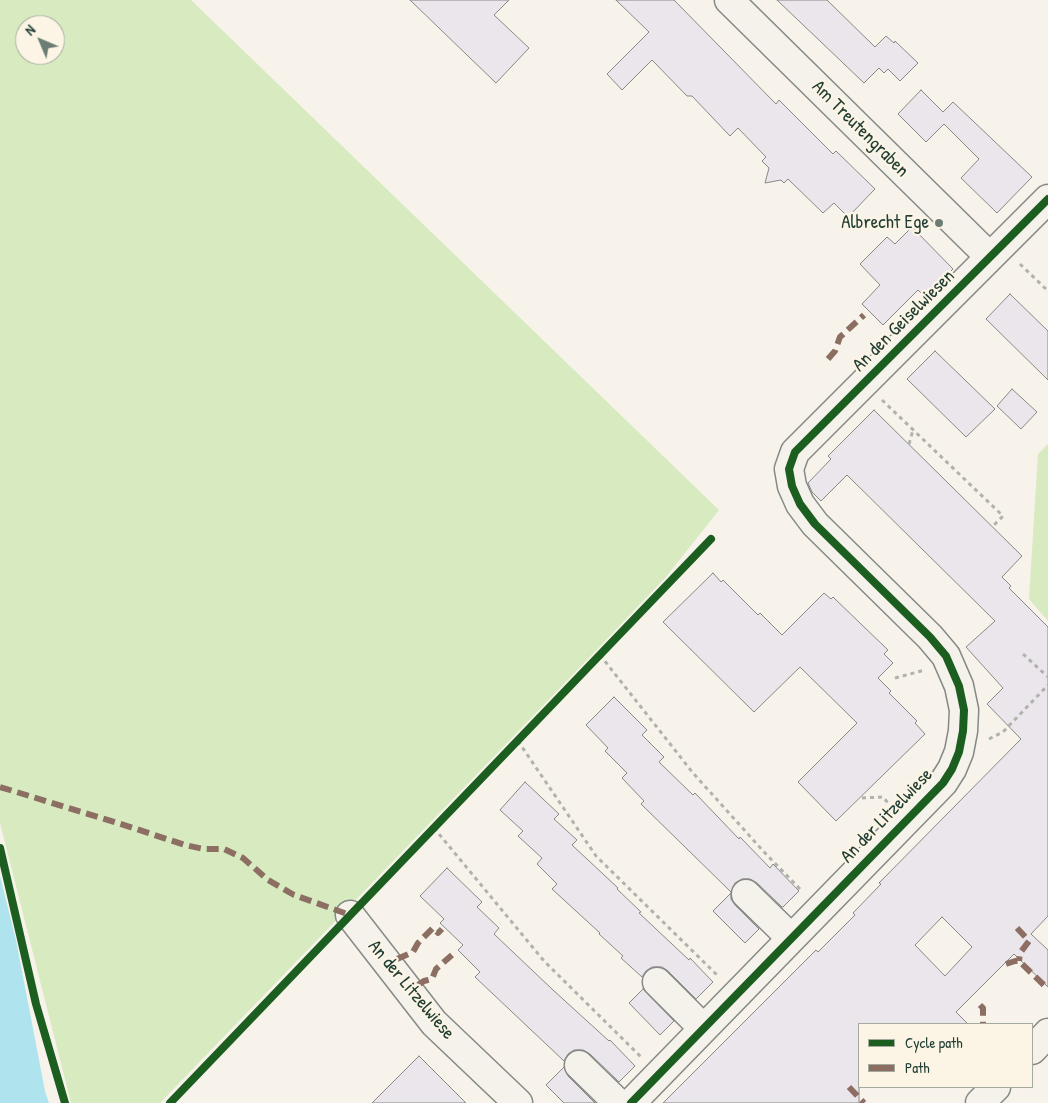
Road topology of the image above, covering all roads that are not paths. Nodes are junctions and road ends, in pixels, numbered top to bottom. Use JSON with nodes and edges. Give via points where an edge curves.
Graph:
{"nodes":[{"id":1,"x":729,"y":0,"type":"edge"},
{"id":2,"x":1048,"y":199,"type":"edge"},
{"id":3,"x":996,"y":252,"type":"junction"},
{"id":4,"x":789,"y":469,"type":"joint"},
{"id":5,"x":746,"y":894,"type":"dead end"},
{"id":6,"x":350,"y":915,"type":"dead end"},
{"id":7,"x":792,"y":938,"type":"junction"},
{"id":8,"x":657,"y":982,"type":"dead end"},
{"id":9,"x":703,"y":1028,"type":"junction"},
{"id":10,"x":1048,"y":1033,"type":"edge"},
{"id":11,"x":1033,"y":1049,"type":"edge"},
{"id":12,"x":579,"y":1065,"type":"dead end"},
{"id":13,"x":995,"y":1088,"type":"edge"},
{"id":14,"x":518,"y":1103,"type":"edge"},
{"id":15,"x":618,"y":1103,"type":"edge"},
{"id":16,"x":631,"y":1103,"type":"edge"},
{"id":17,"x":980,"y":1103,"type":"edge"}],
"edges":[{"from":1,"to":3,"type":"street","name":"Am Treutengraben"},
{"from":2,"to":3,"type":"street","name":"An den Geiselwiesen"},
{"from":3,"to":4,"type":"street","name":"An den Geiselwiesen","via":[[795,452]]},
{"from":4,"to":7,"type":"street","name":"An der Litzelwiese","via":[[800,504],[815,524],[946,656],[959,686],[964,710],[959,752],[943,783]]},
{"from":5,"to":7,"type":"street"},
{"from":6,"to":14,"type":"street","name":"An der Litzelwiese","via":[[434,1023]]},
{"from":7,"to":9,"type":"street","name":"An der Litzelwiese"},
{"from":8,"to":9,"type":"street"},
{"from":9,"to":16,"type":"street","name":"An der Litzelwiese"},
{"from":10,"to":11,"type":"street"},
{"from":12,"to":15,"type":"street"},
{"from":13,"to":17,"type":"street"}]}
